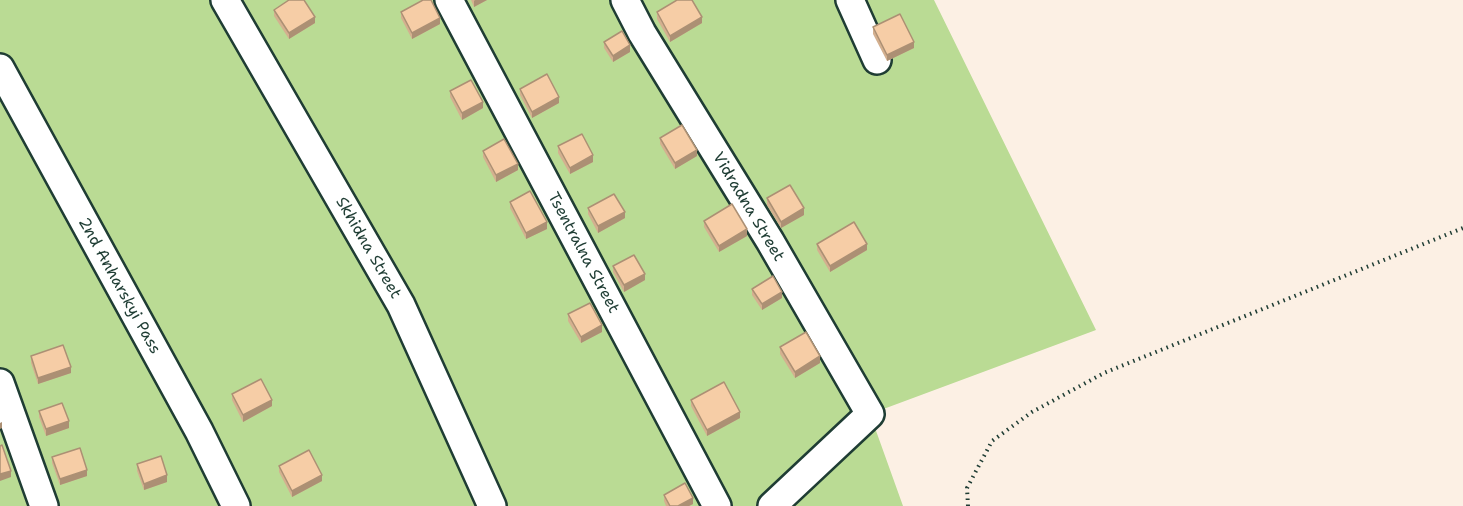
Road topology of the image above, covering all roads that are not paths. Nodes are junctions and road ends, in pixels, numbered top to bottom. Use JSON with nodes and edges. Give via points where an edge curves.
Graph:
{"nodes":[{"id":1,"x":225,"y":0,"type":"edge"},
{"id":2,"x":449,"y":0,"type":"edge"},
{"id":3,"x":626,"y":0,"type":"edge"},
{"id":4,"x":850,"y":0,"type":"edge"},
{"id":5,"x":877,"y":60,"type":"dead end"},
{"id":6,"x":0,"y":68,"type":"edge"},
{"id":7,"x":0,"y":383,"type":"edge"},
{"id":8,"x":44,"y":506,"type":"edge"},
{"id":9,"x":236,"y":506,"type":"edge"},
{"id":10,"x":492,"y":506,"type":"edge"},
{"id":11,"x":717,"y":506,"type":"edge"},
{"id":12,"x":772,"y":506,"type":"edge"}],
"edges":[{"from":1,"to":10,"type":"lane","name":"Skhidna Street","via":[[401,305]]},
{"from":2,"to":11,"type":"lane","name":"Tsentralna Street"},
{"from":3,"to":12,"type":"lane","name":"Vidradna Street","via":[[870,414]]},
{"from":4,"to":5,"type":"lane"},
{"from":6,"to":9,"type":"lane","name":"2nd Anharskyi Pass"},
{"from":7,"to":8,"type":"lane"}]}
